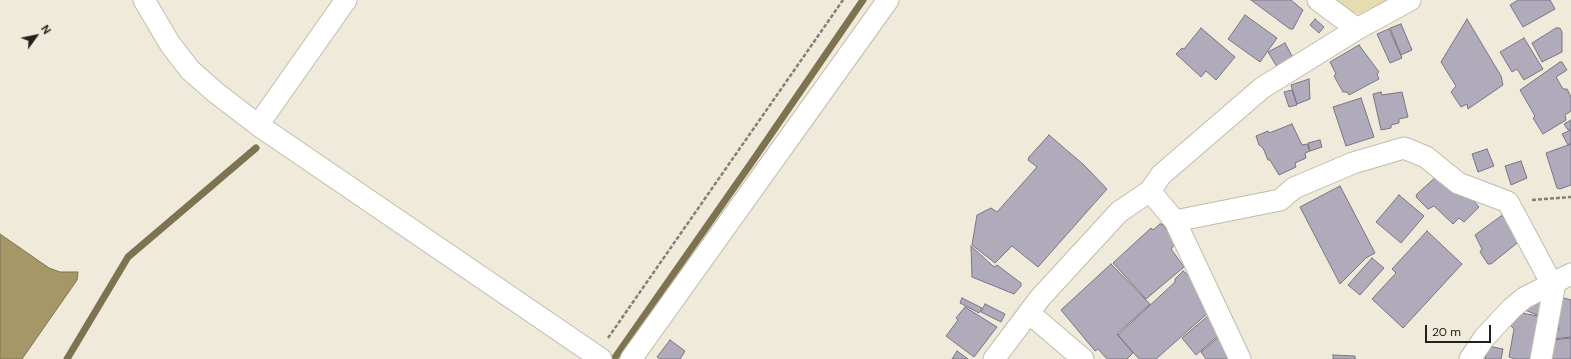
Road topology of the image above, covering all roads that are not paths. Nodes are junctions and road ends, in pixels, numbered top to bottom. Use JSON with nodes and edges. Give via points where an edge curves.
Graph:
{"nodes":[{"id":1,"x":144,"y":0,"type":"edge"},
{"id":2,"x":346,"y":0,"type":"edge"},
{"id":3,"x":888,"y":0,"type":"edge"},
{"id":4,"x":1318,"y":0,"type":"edge"},
{"id":5,"x":1410,"y":0,"type":"edge"},
{"id":6,"x":1357,"y":29,"type":"junction"},
{"id":7,"x":258,"y":125,"type":"junction"},
{"id":8,"x":1150,"y":190,"type":"junction"},
{"id":9,"x":1175,"y":221,"type":"junction"},
{"id":10,"x":1571,"y":274,"type":"edge"},
{"id":11,"x":1552,"y":283,"type":"junction"},
{"id":12,"x":1571,"y":293,"type":"edge"},
{"id":13,"x":1029,"y":313,"type":"junction"},
{"id":14,"x":599,"y":357,"type":"edge"},
{"id":15,"x":631,"y":359,"type":"edge"},
{"id":16,"x":994,"y":359,"type":"edge"},
{"id":17,"x":1083,"y":359,"type":"edge"},
{"id":18,"x":1240,"y":359,"type":"edge"},
{"id":19,"x":1470,"y":359,"type":"edge"},
{"id":20,"x":1541,"y":359,"type":"edge"}],
"edges":[{"from":1,"to":7,"type":"street","via":[[170,44],[190,70]]},
{"from":2,"to":7,"type":"street"},
{"from":3,"to":15,"type":"street"},
{"from":4,"to":6,"type":"street"},
{"from":5,"to":6,"type":"street"},
{"from":6,"to":8,"type":"street","via":[[1262,88],[1161,175]]},
{"from":7,"to":14,"type":"street"},
{"from":8,"to":9,"type":"street"},
{"from":8,"to":13,"type":"street","via":[[1119,212]]},
{"from":9,"to":11,"type":"street","via":[[1280,200],[1294,188],[1353,163],[1404,148],[1426,157],[1458,183],[1508,202]]},
{"from":9,"to":18,"type":"street"},
{"from":10,"to":11,"type":"street"},
{"from":11,"to":12,"type":"street"},
{"from":11,"to":19,"type":"street","via":[[1524,298],[1511,309],[1484,338]]},
{"from":11,"to":20,"type":"street","via":[[1554,288]]},
{"from":13,"to":16,"type":"street"},
{"from":13,"to":17,"type":"street"}]}
